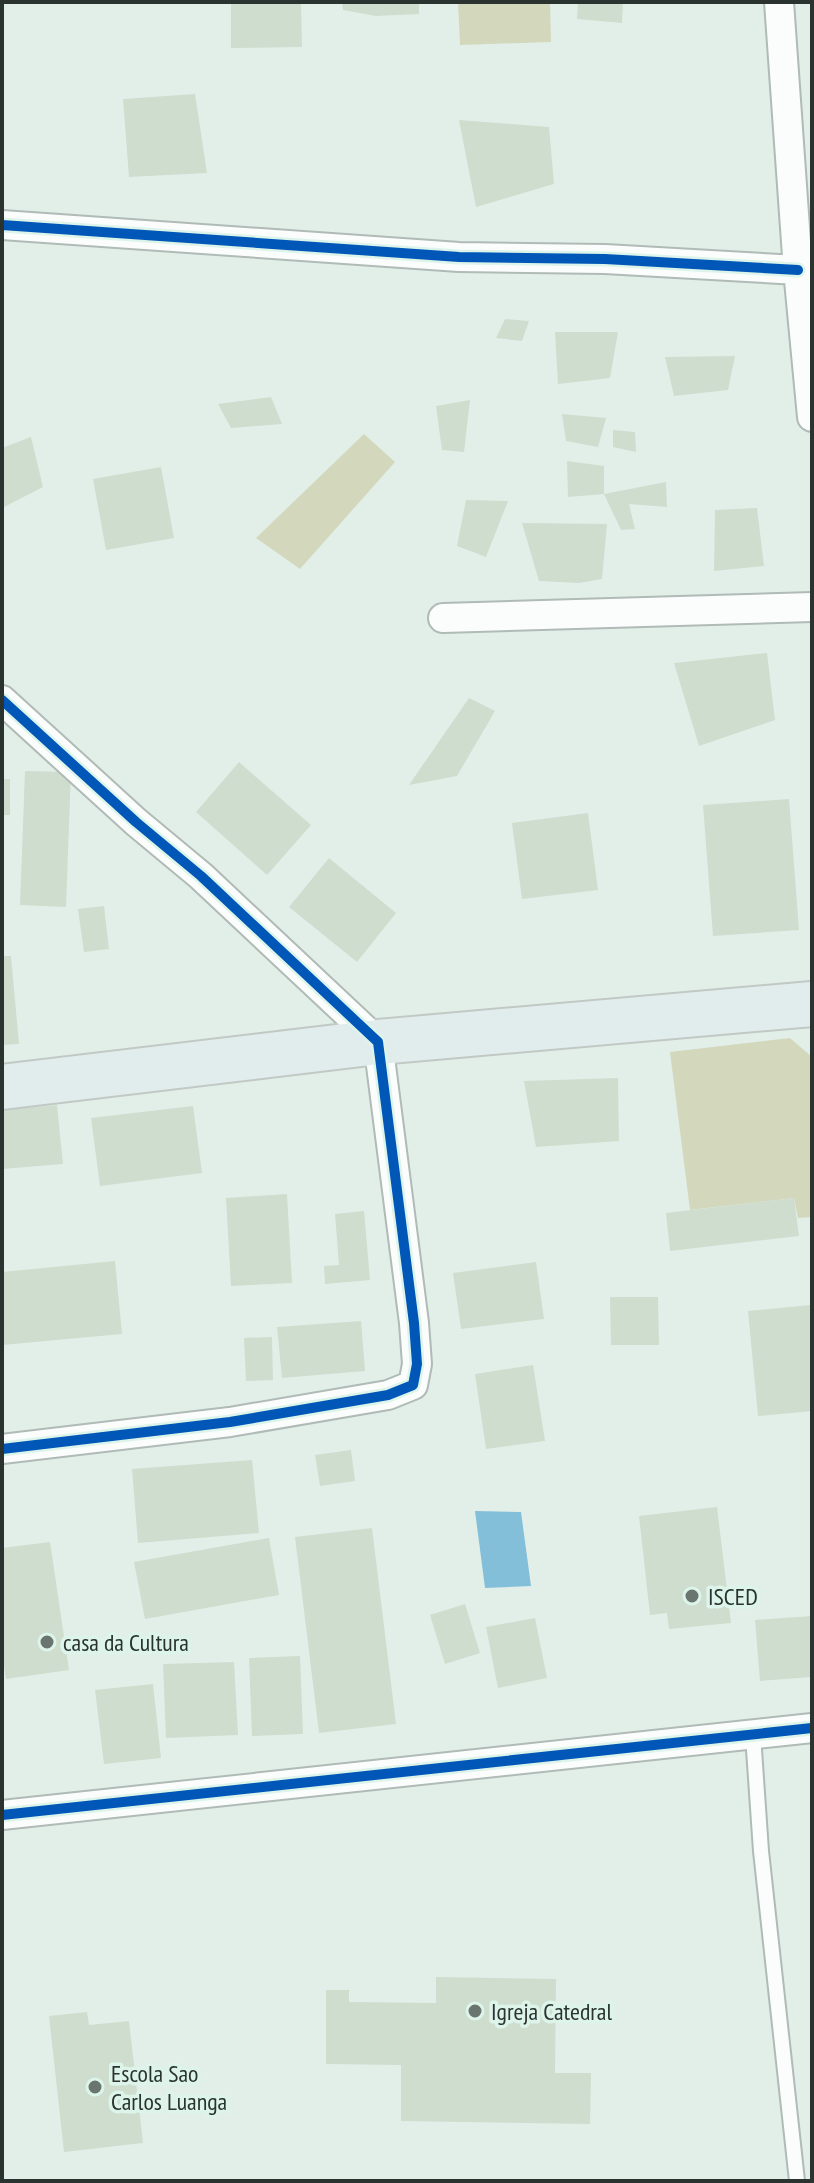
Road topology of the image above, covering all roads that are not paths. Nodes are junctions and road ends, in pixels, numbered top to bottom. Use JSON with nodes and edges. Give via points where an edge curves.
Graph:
{"nodes":[{"id":1,"x":779,"y":2,"type":"edge"},
{"id":2,"x":2,"y":225,"type":"edge"},
{"id":3,"x":798,"y":270,"type":"junction"},
{"id":4,"x":812,"y":417,"type":"edge"},
{"id":5,"x":812,"y":607,"type":"edge"},
{"id":6,"x":443,"y":618,"type":"dead end"},
{"id":7,"x":2,"y":700,"type":"edge"},
{"id":8,"x":812,"y":1004,"type":"edge"},
{"id":9,"x":378,"y":1042,"type":"junction"},
{"id":10,"x":2,"y":1087,"type":"edge"},
{"id":11,"x":2,"y":1449,"type":"edge"},
{"id":12,"x":812,"y":1728,"type":"edge"},
{"id":13,"x":753,"y":1735,"type":"junction"},
{"id":14,"x":2,"y":1815,"type":"edge"},
{"id":15,"x":797,"y":2181,"type":"edge"}],
"edges":[{"from":1,"to":3,"type":"street"},
{"from":2,"to":3,"type":"street","via":[[459,257]]},
{"from":3,"to":4,"type":"street"},
{"from":5,"to":6,"type":"street"},
{"from":7,"to":9,"type":"street"},
{"from":8,"to":9,"type":"main road"},
{"from":9,"to":10,"type":"main road"},
{"from":9,"to":11,"type":"street","via":[[414,1323],[413,1385],[388,1395],[230,1422]]},
{"from":12,"to":13,"type":"street"},
{"from":13,"to":14,"type":"street"},
{"from":13,"to":15,"type":"lane"}]}
